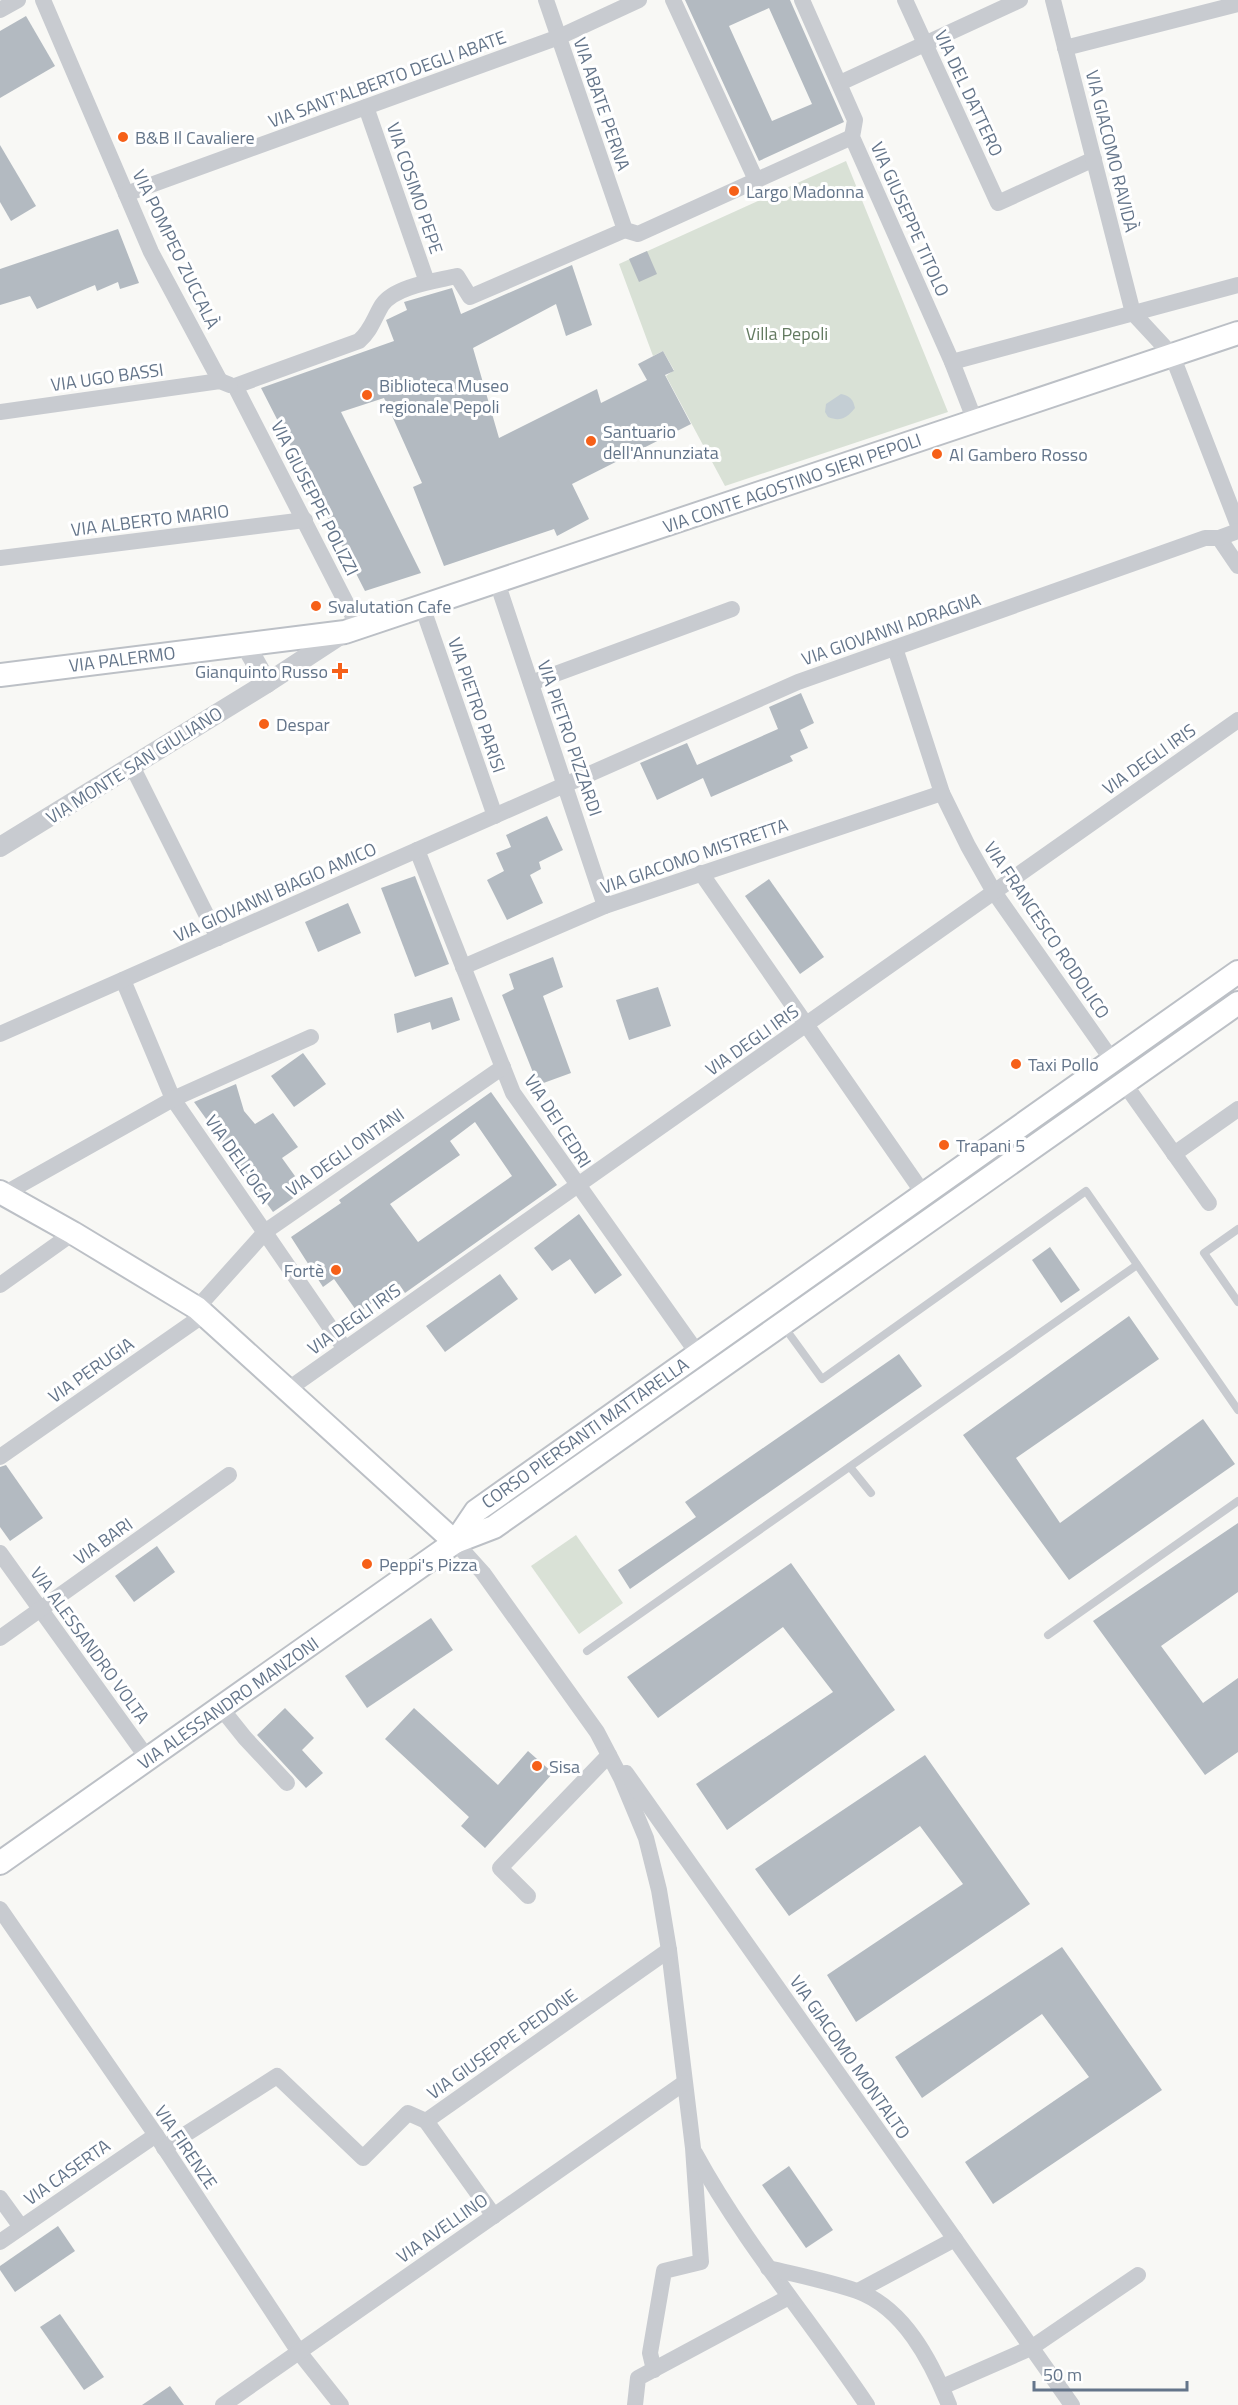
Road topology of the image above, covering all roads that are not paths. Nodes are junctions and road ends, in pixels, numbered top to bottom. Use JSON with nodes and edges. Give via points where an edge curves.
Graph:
{"nodes":[{"id":1,"x":18,"y":0,"type":"edge"},
{"id":2,"x":43,"y":0,"type":"edge"},
{"id":3,"x":546,"y":0,"type":"edge"},
{"id":4,"x":639,"y":0,"type":"edge"},
{"id":5,"x":673,"y":0,"type":"edge"},
{"id":6,"x":802,"y":0,"type":"edge"},
{"id":7,"x":905,"y":0,"type":"edge"},
{"id":8,"x":1020,"y":0,"type":"edge"},
{"id":9,"x":1053,"y":0,"type":"edge"},
{"id":10,"x":1238,"y":4,"type":"edge"},
{"id":11,"x":0,"y":10,"type":"edge"},
{"id":12,"x":559,"y":37,"type":"junction"},
{"id":13,"x":925,"y":44,"type":"junction"},
{"id":14,"x":1065,"y":48,"type":"junction"},
{"id":15,"x":840,"y":83,"type":"junction"},
{"id":16,"x":366,"y":107,"type":"junction"},
{"id":17,"x":852,"y":137,"type":"junction"},
{"id":18,"x":1094,"y":159,"type":"junction"},
{"id":19,"x":756,"y":180,"type":"junction"},
{"id":20,"x":126,"y":194,"type":"junction"},
{"id":21,"x":623,"y":225,"type":"junction"},
{"id":22,"x":427,"y":282,"type":"junction"},
{"id":23,"x":1238,"y":285,"type":"edge"},
{"id":24,"x":1133,"y":313,"type":"junction"},
{"id":25,"x":1238,"y":333,"type":"edge"},
{"id":26,"x":1172,"y":355,"type":"junction"},
{"id":27,"x":952,"y":362,"type":"junction"},
{"id":28,"x":228,"y":384,"type":"junction"},
{"id":29,"x":0,"y":412,"type":"edge"},
{"id":30,"x":975,"y":421,"type":"junction"},
{"id":31,"x":305,"y":520,"type":"junction"},
{"id":32,"x":1238,"y":525,"type":"edge"},
{"id":33,"x":1238,"y":531,"type":"edge"},
{"id":34,"x":1219,"y":538,"type":"junction"},
{"id":35,"x":0,"y":558,"type":"edge"},
{"id":36,"x":1238,"y":566,"type":"edge"},
{"id":37,"x":497,"y":582,"type":"junction"},
{"id":38,"x":422,"y":606,"type":"junction"},
{"id":39,"x":732,"y":609,"type":"dead end"},
{"id":40,"x":352,"y":630,"type":"junction"},
{"id":41,"x":245,"y":644,"type":"junction"},
{"id":42,"x":895,"y":648,"type":"junction"},
{"id":43,"x":0,"y":675,"type":"edge"},
{"id":44,"x":267,"y":683,"type":"junction"},
{"id":45,"x":531,"y":683,"type":"junction"},
{"id":46,"x":1238,"y":720,"type":"edge"},
{"id":47,"x":132,"y":766,"type":"junction"},
{"id":48,"x":565,"y":785,"type":"junction"},
{"id":49,"x":942,"y":793,"type":"junction"},
{"id":50,"x":495,"y":816,"type":"junction"},
{"id":51,"x":0,"y":848,"type":"edge"},
{"id":52,"x":417,"y":850,"type":"junction"},
{"id":53,"x":701,"y":873,"type":"junction"},
{"id":54,"x":994,"y":892,"type":"junction"},
{"id":55,"x":605,"y":906,"type":"junction"},
{"id":56,"x":218,"y":938,"type":"junction"},
{"id":57,"x":463,"y":967,"type":"junction"},
{"id":58,"x":1238,"y":972,"type":"edge"},
{"id":59,"x":123,"y":980,"type":"junction"},
{"id":60,"x":1238,"y":1003,"type":"edge"},
{"id":61,"x":807,"y":1026,"type":"junction"},
{"id":62,"x":0,"y":1034,"type":"edge"},
{"id":63,"x":310,"y":1037,"type":"dead end"},
{"id":64,"x":1112,"y":1060,"type":"junction"},
{"id":65,"x":503,"y":1067,"type":"junction"},
{"id":66,"x":1124,"y":1083,"type":"junction"},
{"id":67,"x":173,"y":1099,"type":"junction"},
{"id":68,"x":1238,"y":1109,"type":"edge"},
{"id":69,"x":1174,"y":1154,"type":"junction"},
{"id":70,"x":577,"y":1186,"type":"junction"},
{"id":71,"x":2,"y":1193,"type":"edge"},
{"id":72,"x":923,"y":1193,"type":"junction"},
{"id":73,"x":1209,"y":1203,"type":"dead end"},
{"id":74,"x":1238,"y":1229,"type":"edge"},
{"id":75,"x":266,"y":1231,"type":"junction"},
{"id":76,"x":73,"y":1233,"type":"junction"},
{"id":77,"x":1137,"y":1265,"type":"junction"},
{"id":78,"x":0,"y":1285,"type":"edge"},
{"id":79,"x":1238,"y":1302,"type":"edge"},
{"id":80,"x":768,"y":1304,"type":"junction"},
{"id":81,"x":201,"y":1311,"type":"junction"},
{"id":82,"x":782,"y":1324,"type":"junction"},
{"id":83,"x":345,"y":1349,"type":"junction"},
{"id":84,"x":698,"y":1354,"type":"junction"},
{"id":85,"x":287,"y":1390,"type":"junction"},
{"id":86,"x":1238,"y":1410,"type":"edge"},
{"id":87,"x":0,"y":1457,"type":"edge"},
{"id":88,"x":850,"y":1467,"type":"junction"},
{"id":89,"x":229,"y":1475,"type":"dead end"},
{"id":90,"x":871,"y":1493,"type":"dead end"},
{"id":91,"x":1238,"y":1501,"type":"edge"},
{"id":92,"x":455,"y":1542,"type":"junction"},
{"id":93,"x":0,"y":1552,"type":"edge"},
{"id":94,"x":40,"y":1610,"type":"junction"},
{"id":95,"x":1048,"y":1635,"type":"dead end"},
{"id":96,"x":0,"y":1638,"type":"edge"},
{"id":97,"x":587,"y":1651,"type":"dead end"},
{"id":98,"x":221,"y":1708,"type":"junction"},
{"id":99,"x":597,"y":1732,"type":"junction"},
{"id":100,"x":609,"y":1755,"type":"junction"},
{"id":101,"x":148,"y":1759,"type":"junction"},
{"id":102,"x":287,"y":1783,"type":"dead end"},
{"id":103,"x":0,"y":1863,"type":"edge"},
{"id":104,"x":528,"y":1896,"type":"dead end"},
{"id":105,"x":0,"y":1910,"type":"edge"},
{"id":106,"x":669,"y":1950,"type":"junction"},
{"id":107,"x":684,"y":2083,"type":"junction"},
{"id":108,"x":426,"y":2121,"type":"junction"},
{"id":109,"x":160,"y":2142,"type":"junction"},
{"id":110,"x":693,"y":2148,"type":"junction"},
{"id":111,"x":0,"y":2198,"type":"edge"},
{"id":112,"x":494,"y":2216,"type":"junction"},
{"id":113,"x":21,"y":2228,"type":"junction"},
{"id":114,"x":955,"y":2239,"type":"junction"},
{"id":115,"x":0,"y":2242,"type":"edge"},
{"id":116,"x":768,"y":2268,"type":"junction"},
{"id":117,"x":1138,"y":2275,"type":"dead end"},
{"id":118,"x":858,"y":2291,"type":"junction"},
{"id":119,"x":789,"y":2297,"type":"junction"},
{"id":120,"x":1031,"y":2348,"type":"junction"},
{"id":121,"x":299,"y":2352,"type":"junction"},
{"id":122,"x":654,"y":2370,"type":"junction"},
{"id":123,"x":942,"y":2387,"type":"junction"},
{"id":124,"x":223,"y":2405,"type":"edge"},
{"id":125,"x":341,"y":2405,"type":"edge"},
{"id":126,"x":636,"y":2405,"type":"edge"},
{"id":127,"x":867,"y":2405,"type":"edge"},
{"id":128,"x":949,"y":2405,"type":"edge"},
{"id":129,"x":1072,"y":2405,"type":"edge"}],
"edges":[{"from":1,"to":11,"type":"street"},
{"from":2,"to":20,"type":"street","name":"VIA POMPEO ZUCCALÀ"},
{"from":3,"to":12,"type":"street","name":"VIA ABATE PERNA"},
{"from":4,"to":12,"type":"street","name":"VIA SANT'ALBERTO DEGLI ABATE"},
{"from":5,"to":19,"type":"street"},
{"from":6,"to":15,"type":"street","name":"VIA GIUSEPPE TITOLO"},
{"from":7,"to":13,"type":"street","name":"VIA DEL DATTERO"},
{"from":8,"to":13,"type":"street"},
{"from":9,"to":14,"type":"street","name":"VIA GIACOMO RAVIDÀ"},
{"from":10,"to":14,"type":"street"},
{"from":12,"to":16,"type":"street","name":"VIA SANT'ALBERTO DEGLI ABATE"},
{"from":12,"to":21,"type":"street","name":"VIA ABATE PERNA"},
{"from":13,"to":15,"type":"street"},
{"from":13,"to":18,"type":"street","name":"VIA DEL DATTERO","via":[[998,203]]},
{"from":14,"to":18,"type":"street","name":"VIA GIACOMO RAVIDÀ"},
{"from":15,"to":17,"type":"street","name":"VIA GIUSEPPE TITOLO","via":[[855,120]]},
{"from":16,"to":20,"type":"street","name":"VIA SANT'ALBERTO DEGLI ABATE"},
{"from":16,"to":22,"type":"street","name":"VIA COSIMO PEPE"},
{"from":17,"to":19,"type":"street"},
{"from":17,"to":27,"type":"street","name":"VIA GIUSEPPE TITOLO"},
{"from":18,"to":24,"type":"street","name":"VIA GIACOMO RAVIDÀ"},
{"from":19,"to":21,"type":"street","via":[[638,234]]},
{"from":20,"to":28,"type":"street","name":"VIA POMPEO ZUCCALÀ","via":[[151,252]]},
{"from":21,"to":22,"type":"street","name":"VIA UGO BASSI","via":[[609,237],[470,297],[457,276]]},
{"from":22,"to":28,"type":"street","name":"VIA UGO BASSI","via":[[396,293],[383,303],[367,334],[359,341]]},
{"from":23,"to":24,"type":"street"},
{"from":24,"to":26,"type":"street"},
{"from":24,"to":27,"type":"street"},
{"from":25,"to":26,"type":"main road","name":"VIA CONTE AGOSTINO SIERI PEPOLI"},
{"from":26,"to":30,"type":"main road","name":"VIA CONTE AGOSTINO SIERI PEPOLI"},
{"from":26,"to":32,"type":"street"},
{"from":27,"to":30,"type":"street","name":"VIA GIUSEPPE TITOLO"},
{"from":28,"to":29,"type":"street","name":"VIA UGO BASSI"},
{"from":28,"to":31,"type":"street","name":"VIA GIUSEPPE POLIZZI"},
{"from":30,"to":37,"type":"main road","name":"VIA CONTE AGOSTINO SIERI PEPOLI"},
{"from":31,"to":35,"type":"street","name":"VIA ALBERTO MARIO"},
{"from":31,"to":40,"type":"street","name":"VIA GIUSEPPE POLIZZI"},
{"from":33,"to":34,"type":"street","name":"VIA GIOVANNI ADRAGNA"},
{"from":34,"to":36,"type":"street"},
{"from":34,"to":42,"type":"street","name":"VIA GIOVANNI ADRAGNA","via":[[1205,538]]},
{"from":37,"to":38,"type":"main road","name":"VIA CONTE AGOSTINO SIERI PEPOLI"},
{"from":37,"to":45,"type":"street","name":"VIA PIETRO PIZZARDI"},
{"from":38,"to":40,"type":"main road","name":"VIA CONTE AGOSTINO SIERI PEPOLI"},
{"from":38,"to":50,"type":"street","name":"VIA PIETRO PARISI"},
{"from":39,"to":45,"type":"street"},
{"from":40,"to":41,"type":"main road","name":"VIA CONTE AGOSTINO SIERI PEPOLI"},
{"from":40,"to":44,"type":"street","name":"VIA CONTE AGOSTINO SIERI PEPOLI"},
{"from":41,"to":43,"type":"main road","name":"VIA PALERMO"},
{"from":41,"to":44,"type":"street"},
{"from":42,"to":48,"type":"street","name":"VIA GIOVANNI ADRAGNA","via":[[798,682]]},
{"from":42,"to":49,"type":"street","name":"VIA FRANCESCO RODOLICO"},
{"from":44,"to":47,"type":"street","name":"VIA MONTE SAN GIULIANO"},
{"from":45,"to":48,"type":"street","name":"VIA PIETRO PIZZARDI"},
{"from":46,"to":54,"type":"street","name":"VIA DEGLI IRIS"},
{"from":47,"to":51,"type":"street","name":"VIA MONTE SAN GIULIANO"},
{"from":47,"to":56,"type":"street"},
{"from":48,"to":50,"type":"street","name":"VIA GIOVANNI BIAGIO AMICO"},
{"from":48,"to":55,"type":"street","name":"VIA PIETRO PIZZARDI"},
{"from":49,"to":53,"type":"street","name":"VIA GIACOMO MISTRETTA"},
{"from":49,"to":54,"type":"street","name":"VIA FRANCESCO RODOLICO"},
{"from":50,"to":52,"type":"street","name":"VIA GIOVANNI BIAGIO AMICO"},
{"from":52,"to":56,"type":"street","name":"VIA GIOVANNI BIAGIO AMICO"},
{"from":52,"to":57,"type":"street","name":"VIA DEI CEDRI"},
{"from":53,"to":55,"type":"street","name":"VIA GIACOMO MISTRETTA"},
{"from":53,"to":61,"type":"street"},
{"from":54,"to":61,"type":"street","name":"VIA DEGLI IRIS"},
{"from":54,"to":64,"type":"street","name":"VIA FRANCESCO RODOLICO"},
{"from":55,"to":57,"type":"street","name":"VIA GIACOMO MISTRETTA"},
{"from":56,"to":59,"type":"street","name":"VIA GIOVANNI BIAGIO AMICO"},
{"from":57,"to":65,"type":"street","name":"VIA DEI CEDRI"},
{"from":58,"to":64,"type":"main road","name":"CORSO PIERSANTI MATTARELLA"},
{"from":59,"to":62,"type":"street","name":"VIA GIOVANNI BIAGIO AMICO"},
{"from":59,"to":67,"type":"street","name":"VIA DELL'OCA"},
{"from":60,"to":66,"type":"main road","name":"CORSO PIERSANTI MATTARELLA"},
{"from":61,"to":70,"type":"street","name":"VIA DEGLI IRIS"},
{"from":61,"to":72,"type":"street"},
{"from":63,"to":67,"type":"street"},
{"from":64,"to":72,"type":"main road","name":"CORSO PIERSANTI MATTARELLA"},
{"from":65,"to":70,"type":"street","name":"VIA DEI CEDRI","via":[[513,1094]]},
{"from":65,"to":75,"type":"street","name":"VIA DEGLI ONTANI"},
{"from":66,"to":69,"type":"street"},
{"from":66,"to":82,"type":"main road","name":"CORSO PIERSANTI MATTARELLA"},
{"from":67,"to":71,"type":"street"},
{"from":67,"to":75,"type":"street","name":"VIA DELL'OCA"},
{"from":68,"to":69,"type":"street"},
{"from":69,"to":73,"type":"street"},
{"from":70,"to":83,"type":"street","name":"VIA DEGLI IRIS"},
{"from":70,"to":84,"type":"street","name":"VIA DEI CEDRI"},
{"from":71,"to":76,"type":"main road"},
{"from":72,"to":80,"type":"main road","name":"CORSO PIERSANTI MATTARELLA"},
{"from":74,"to":79,"type":"lane","via":[[1204,1253]]},
{"from":75,"to":81,"type":"street","name":"VIA DEGLI ONTANI"},
{"from":75,"to":83,"type":"street","name":"VIA DELL'OCA"},
{"from":76,"to":78,"type":"street"},
{"from":76,"to":81,"type":"main road"},
{"from":77,"to":82,"type":"lane","via":[[1086,1191],[822,1378]]},
{"from":77,"to":86,"type":"lane"},
{"from":77,"to":88,"type":"lane"},
{"from":80,"to":82,"type":"street"},
{"from":80,"to":84,"type":"main road","name":"CORSO PIERSANTI MATTARELLA"},
{"from":81,"to":85,"type":"main road"},
{"from":81,"to":87,"type":"street","name":"VIA PERUGIA"},
{"from":82,"to":92,"type":"main road","name":"CORSO PIERSANTI MATTARELLA","via":[[494,1527]]},
{"from":83,"to":85,"type":"street","name":"VIA DEGLI IRIS"},
{"from":84,"to":92,"type":"main road","name":"CORSO PIERSANTI MATTARELLA","via":[[476,1511]]},
{"from":85,"to":92,"type":"main road"},
{"from":88,"to":90,"type":"lane"},
{"from":88,"to":97,"type":"lane"},
{"from":89,"to":94,"type":"street","name":"VIA BARI"},
{"from":91,"to":95,"type":"lane"},
{"from":92,"to":98,"type":"main road","name":"VIA ALESSANDRO MANZONI"},
{"from":92,"to":99,"type":"street","via":[[483,1573]]},
{"from":93,"to":94,"type":"street","name":"VIA ALESSANDRO VOLTA"},
{"from":94,"to":96,"type":"street","name":"VIA BARI"},
{"from":94,"to":101,"type":"street","name":"VIA ALESSANDRO VOLTA"},
{"from":98,"to":101,"type":"main road","name":"VIA ALESSANDRO MANZONI"},
{"from":98,"to":102,"type":"street"},
{"from":99,"to":100,"type":"street"},
{"from":99,"to":114,"type":"street","name":"VIA GIACOMO MONTALTO"},
{"from":100,"to":104,"type":"street","via":[[500,1868]]},
{"from":100,"to":106,"type":"street","via":[[646,1838]]},
{"from":101,"to":103,"type":"main road","name":"VIA ALESSANDRO MANZONI"},
{"from":105,"to":109,"type":"street","name":"VIA FIRENZE"},
{"from":106,"to":107,"type":"street"},
{"from":106,"to":108,"type":"street","name":"VIA GIUSEPPE PEDONE"},
{"from":107,"to":110,"type":"street"},
{"from":107,"to":112,"type":"street","name":"VIA AVELLINO"},
{"from":108,"to":109,"type":"street","name":"VIA GIUSEPPE PEDONE","via":[[408,2113],[363,2158],[277,2076]]},
{"from":108,"to":112,"type":"street"},
{"from":109,"to":113,"type":"street","name":"VIA CASERTA"},
{"from":109,"to":121,"type":"street","name":"VIA FIRENZE"},
{"from":110,"to":116,"type":"street"},
{"from":110,"to":122,"type":"street","via":[[701,2262],[664,2271],[650,2353]]},
{"from":111,"to":113,"type":"street"},
{"from":112,"to":121,"type":"street","name":"VIA AVELLINO"},
{"from":113,"to":115,"type":"street","name":"VIA CASERTA"},
{"from":114,"to":118,"type":"street"},
{"from":114,"to":120,"type":"street","name":"VIA GIACOMO MONTALTO"},
{"from":116,"to":118,"type":"street"},
{"from":116,"to":119,"type":"street"},
{"from":117,"to":120,"type":"street"},
{"from":118,"to":123,"type":"street","via":[[900,2318]]},
{"from":119,"to":122,"type":"street"},
{"from":119,"to":127,"type":"street"},
{"from":120,"to":123,"type":"street"},
{"from":120,"to":129,"type":"street","name":"VIA GIACOMO MONTALTO"},
{"from":121,"to":124,"type":"street","name":"VIA AVELLINO"},
{"from":121,"to":125,"type":"street","name":"VIA FIRENZE"},
{"from":122,"to":126,"type":"street","via":[[638,2378]]},
{"from":123,"to":128,"type":"street"}]}
